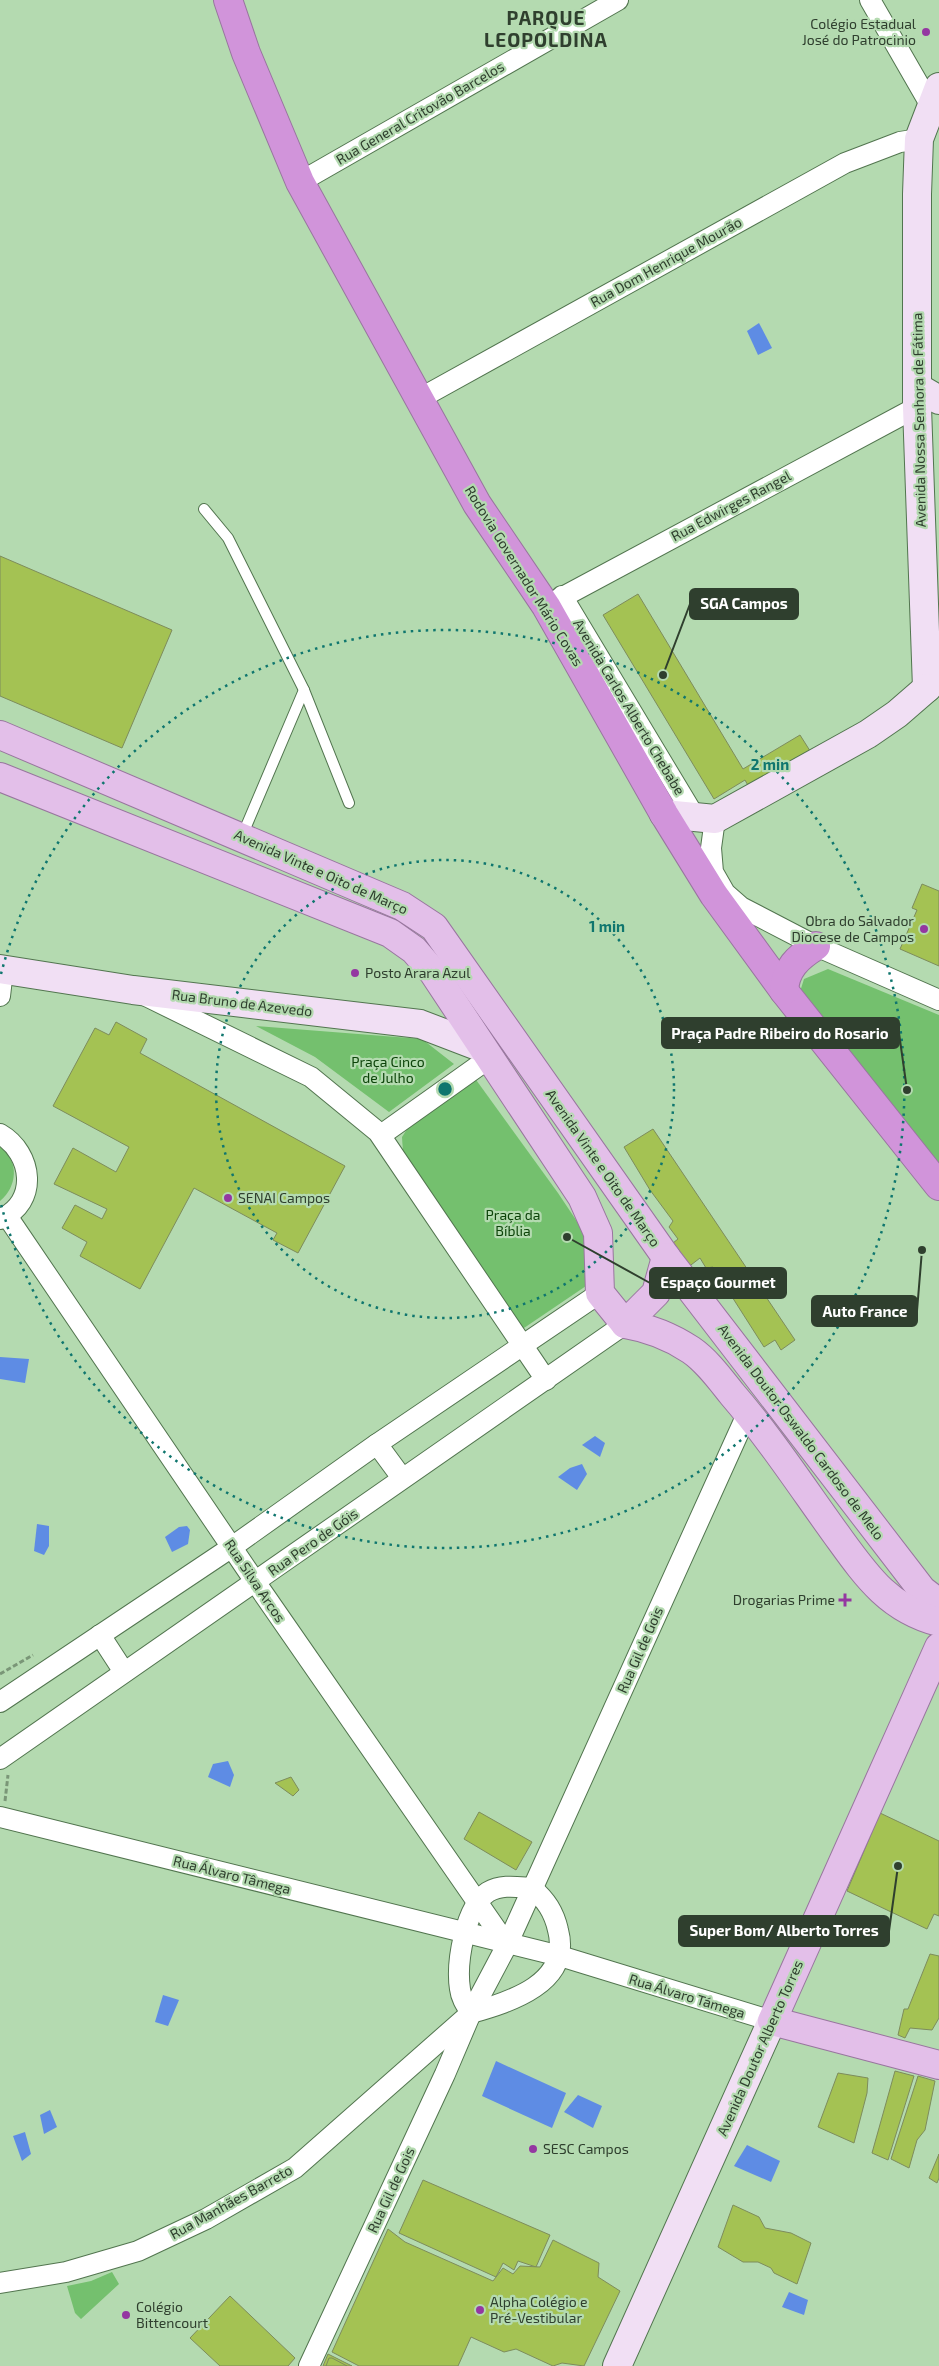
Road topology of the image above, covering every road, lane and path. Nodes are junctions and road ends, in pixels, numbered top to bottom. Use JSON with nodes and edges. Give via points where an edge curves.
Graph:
{"nodes":[{"id":1,"x":228,"y":0,"type":"edge"},
{"id":2,"x":618,"y":0,"type":"edge"},
{"id":3,"x":870,"y":0,"type":"edge"},
{"id":4,"x":935,"y":97,"type":"edge"},
{"id":5,"x":929,"y":140,"type":"edge"},
{"id":6,"x":300,"y":182,"type":"junction"},
{"id":7,"x":924,"y":398,"type":"edge"},
{"id":8,"x":419,"y":399,"type":"junction"},
{"id":9,"x":204,"y":509,"type":"dead end"},
{"id":10,"x":554,"y":601,"type":"junction"},
{"id":11,"x":304,"y":690,"type":"junction"},
{"id":12,"x":933,"y":690,"type":"edge"},
{"id":13,"x":0,"y":735,"type":"edge"},
{"id":14,"x":0,"y":777,"type":"edge"},
{"id":15,"x":349,"y":803,"type":"dead end"},
{"id":16,"x":664,"y":814,"type":"junction"},
{"id":17,"x":705,"y":819,"type":"junction"},
{"id":18,"x":242,"y":837,"type":"junction"},
{"id":19,"x":372,"y":893,"type":"junction"},
{"id":20,"x":308,"y":901,"type":"junction"},
{"id":21,"x":816,"y":946,"type":"junction"},
{"id":22,"x":2,"y":970,"type":"edge"},
{"id":23,"x":133,"y":990,"type":"junction"},
{"id":24,"x":784,"y":991,"type":"junction"},
{"id":25,"x":0,"y":996,"type":"edge"},
{"id":26,"x":939,"y":1000,"type":"edge"},
{"id":27,"x":484,"y":1053,"type":"junction"},
{"id":28,"x":0,"y":1134,"type":"edge"},
{"id":29,"x":380,"y":1135,"type":"junction"},
{"id":30,"x":939,"y":1186,"type":"edge"},
{"id":31,"x":4,"y":1217,"type":"edge"},
{"id":32,"x":666,"y":1257,"type":"junction"},
{"id":33,"x":600,"y":1293,"type":"junction"},
{"id":34,"x":625,"y":1324,"type":"junction"},
{"id":35,"x":523,"y":1346,"type":"junction"},
{"id":36,"x":546,"y":1380,"type":"junction"},
{"id":37,"x":748,"y":1412,"type":"junction"},
{"id":38,"x":377,"y":1444,"type":"junction"},
{"id":39,"x":402,"y":1478,"type":"junction"},
{"id":40,"x":232,"y":1547,"type":"junction"},
{"id":41,"x":256,"y":1583,"type":"junction"},
{"id":42,"x":939,"y":1604,"type":"edge"},
{"id":43,"x":939,"y":1622,"type":"edge"},
{"id":44,"x":100,"y":1634,"type":"junction"},
{"id":45,"x":939,"y":1647,"type":"edge"},
{"id":46,"x":34,"y":1654,"type":"dead end"},
{"id":47,"x":124,"y":1672,"type":"junction"},
{"id":48,"x":0,"y":1674,"type":"edge"},
{"id":49,"x":0,"y":1702,"type":"edge"},
{"id":50,"x":0,"y":1759,"type":"edge"},
{"id":51,"x":0,"y":1817,"type":"edge"},
{"id":52,"x":532,"y":1888,"type":"junction"},
{"id":53,"x":477,"y":1903,"type":"junction"},
{"id":54,"x":464,"y":1934,"type":"junction"},
{"id":55,"x":507,"y":1945,"type":"junction"},
{"id":56,"x":560,"y":1956,"type":"junction"},
{"id":57,"x":471,"y":2013,"type":"junction"},
{"id":58,"x":772,"y":2021,"type":"junction"},
{"id":59,"x":424,"y":2052,"type":"junction"},
{"id":60,"x":939,"y":2065,"type":"edge"},
{"id":61,"x":445,"y":2074,"type":"junction"},
{"id":62,"x":0,"y":2283,"type":"edge"},
{"id":63,"x":309,"y":2366,"type":"edge"},
{"id":64,"x":617,"y":2366,"type":"edge"}],
"edges":[{"from":1,"to":6,"type":"highway","name":"Rodovia Governador Mário Covas","via":[[249,61]]},
{"from":2,"to":6,"type":"street","name":"Rua General Critovão Barcelos"},
{"from":3,"to":4,"type":"street"},
{"from":4,"to":5,"type":"main road","name":"Avenida Nossa Senhora de Fátima"},
{"from":5,"to":7,"type":"main road","name":"Avenida Nossa Senhora de Fátima"},
{"from":5,"to":8,"type":"street","name":"Rua Dom Henrique Mourão","via":[[900,142],[845,163]]},
{"from":6,"to":8,"type":"highway","name":"Rodovia Governador Mário Covas"},
{"from":7,"to":10,"type":"street","name":"Rua Edwirges Rangel"},
{"from":7,"to":12,"type":"main road","name":"Avenida Nossa Senhora de Fátima"},
{"from":8,"to":10,"type":"highway","name":"Rodovia Governador Mário Covas","via":[[478,504]]},
{"from":9,"to":11,"type":"lane","via":[[228,538]]},
{"from":10,"to":16,"type":"highway","name":"Rodovia Governador Mário Covas"},
{"from":10,"to":17,"type":"street","name":"Avenida Carlos Alberto Chebabe"},
{"from":11,"to":15,"type":"lane"},
{"from":11,"to":18,"type":"lane"},
{"from":12,"to":17,"type":"main road","via":[[868,734]]},
{"from":13,"to":18,"type":"main road","name":"Avenida Vinte e Oito de Março"},
{"from":14,"to":20,"type":"main road","name":"Avenida Vinte e Oito de Março"},
{"from":16,"to":17,"type":"main road"},
{"from":16,"to":24,"type":"highway","name":"Rodovia Governador Mário Covas","via":[[714,895]]},
{"from":17,"to":21,"type":"street","via":[[713,872],[725,893],[740,907]]},
{"from":18,"to":19,"type":"main road","name":"Avenida Vinte e Oito de Março"},
{"from":19,"to":20,"type":"main road","via":[[319,880],[311,887]]},
{"from":19,"to":32,"type":"main road","name":"Avenida Vinte e Oito de Março","via":[[402,906],[434,927]]},
{"from":20,"to":27,"type":"main road","name":"Avenida Vinte e Oito de Março","via":[[403,940],[433,972]]},
{"from":21,"to":24,"type":"highway","via":[[794,962],[784,978]]},
{"from":21,"to":26,"type":"street"},
{"from":22,"to":23,"type":"main road","name":"Rua Bruno de Azevedo"},
{"from":22,"to":25,"type":"street"},
{"from":23,"to":27,"type":"main road","name":"Rua Bruno de Azevedo","via":[[420,1024]]},
{"from":23,"to":29,"type":"street","via":[[311,1077]]},
{"from":24,"to":30,"type":"highway","name":"Rodovia Governador Mário Covas"},
{"from":27,"to":29,"type":"street"},
{"from":27,"to":33,"type":"main road","via":[[582,1197],[598,1233]]},
{"from":28,"to":31,"type":"street","via":[[16,1146],[26,1164],[27,1183],[21,1202]]},
{"from":29,"to":35,"type":"street"},
{"from":31,"to":40,"type":"street","name":"Rua Silva Arcos"},
{"from":32,"to":34,"type":"main road","via":[[656,1294]]},
{"from":32,"to":42,"type":"main road","name":"Avenida Doutor Oswaldo Cardoso de Melo","via":[[922,1590]]},
{"from":33,"to":34,"type":"main road"},
{"from":33,"to":35,"type":"street"},
{"from":34,"to":36,"type":"street","name":"Rua Pero de Góis"},
{"from":34,"to":37,"type":"main road","via":[[648,1328],[692,1351]]},
{"from":35,"to":36,"type":"street"},
{"from":35,"to":38,"type":"street"},
{"from":36,"to":39,"type":"street","name":"Rua Pero de Góis"},
{"from":37,"to":43,"type":"main road","via":[[866,1576],[897,1605],[922,1618]]},
{"from":37,"to":52,"type":"street","name":"Rua Gil de Gois"},
{"from":38,"to":39,"type":"street"},
{"from":38,"to":40,"type":"street"},
{"from":39,"to":41,"type":"street","name":"Rua Pero de Góis"},
{"from":40,"to":41,"type":"street","name":"Rua Silva Arcos"},
{"from":40,"to":44,"type":"street"},
{"from":41,"to":47,"type":"street","name":"Rua Pero de Góis"},
{"from":41,"to":53,"type":"street","name":"Rua Silva Arcos"},
{"from":44,"to":47,"type":"street"},
{"from":44,"to":49,"type":"street"},
{"from":45,"to":58,"type":"main road","name":"Avenida Doutor Alberto Torres"},
{"from":46,"to":48,"type":"path"},
{"from":47,"to":50,"type":"street","name":"Rua Pero de Góis"},
{"from":51,"to":54,"type":"street","name":"Rua Álvaro Tâmega"},
{"from":52,"to":53,"type":"street","via":[[505,1886],[487,1893]]},
{"from":52,"to":55,"type":"street","name":"Rua Gil de Gois"},
{"from":52,"to":56,"type":"street","via":[[554,1915],[560,1936]]},
{"from":53,"to":54,"type":"street"},
{"from":53,"to":55,"type":"street","name":"Rua Silva Arcos"},
{"from":54,"to":55,"type":"street","name":"Rua Álvaro Támega"},
{"from":54,"to":57,"type":"street","via":[[460,1988]]},
{"from":55,"to":56,"type":"street","name":"Rua Álvaro Támega"},
{"from":55,"to":57,"type":"street","name":"Rua Gil de Gois"},
{"from":56,"to":57,"type":"street","via":[[553,1970],[524,1994]]},
{"from":56,"to":58,"type":"street","name":"Rua Álvaro Támega"},
{"from":57,"to":59,"type":"street","name":"Rua Manhães Barreto"},
{"from":57,"to":61,"type":"street","name":"Rua Gil de Gois"},
{"from":58,"to":60,"type":"main road","name":"Rua Álvaro Támega"},
{"from":58,"to":64,"type":"main road","name":"Avenida Doutor Alberto Torres"},
{"from":59,"to":61,"type":"street"},
{"from":59,"to":62,"type":"street","name":"Rua Manhães Barreto","via":[[295,2168],[206,2219],[138,2251],[66,2272]]},
{"from":61,"to":63,"type":"street","name":"Rua Gil de Gois"}]}
